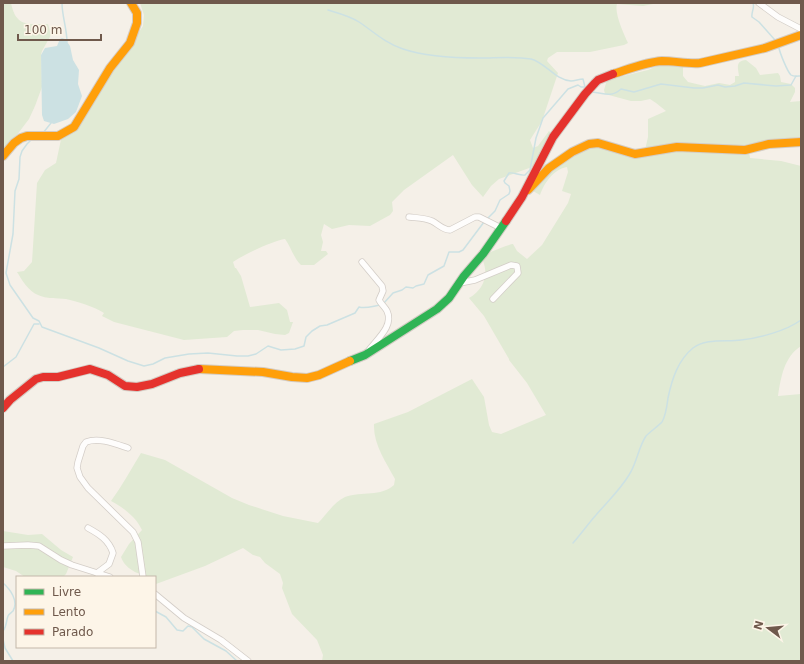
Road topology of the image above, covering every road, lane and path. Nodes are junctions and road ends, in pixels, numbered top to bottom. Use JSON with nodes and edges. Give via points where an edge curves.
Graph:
{"nodes":[{"id":1,"x":131,"y":3,"type":"edge"},
{"id":2,"x":759,"y":3,"type":"edge"},
{"id":3,"x":801,"y":29,"type":"edge"},
{"id":4,"x":801,"y":35,"type":"edge"},
{"id":5,"x":801,"y":142,"type":"edge"},
{"id":6,"x":3,"y":156,"type":"edge"},
{"id":7,"x":522,"y":197,"type":"junction"},
{"id":8,"x":409,"y":217,"type":"dead end"},
{"id":9,"x":502,"y":228,"type":"junction"},
{"id":10,"x":362,"y":262,"type":"dead end"},
{"id":11,"x":460,"y":283,"type":"junction"},
{"id":12,"x":493,"y":299,"type":"dead end"},
{"id":13,"x":366,"y":355,"type":"junction"},
{"id":14,"x":3,"y":408,"type":"edge"},
{"id":15,"x":128,"y":448,"type":"dead end"},
{"id":16,"x":88,"y":528,"type":"dead end"},
{"id":17,"x":3,"y":546,"type":"edge"},
{"id":18,"x":96,"y":573,"type":"junction"},
{"id":19,"x":106,"y":576,"type":"edge"},
{"id":20,"x":143,"y":576,"type":"edge"},
{"id":21,"x":156,"y":595,"type":"edge"},
{"id":22,"x":248,"y":661,"type":"edge"}],
"edges":[{"from":1,"to":6,"type":"street","via":[[137,13],[137,23],[130,44],[110,68],[74,127],[58,136],[21,138]]},
{"from":2,"to":3,"type":"street"},
{"from":4,"to":7,"type":"street","via":[[765,48],[700,63],[655,62],[598,80],[553,137]]},
{"from":5,"to":7,"type":"street","via":[[770,144],[745,150],[677,147],[635,154],[598,143],[589,144],[549,168]]},
{"from":7,"to":9,"type":"street"},
{"from":8,"to":9,"type":"street","via":[[433,222],[446,230],[475,217]]},
{"from":9,"to":11,"type":"street"},
{"from":10,"to":13,"type":"street","via":[[382,286],[383,291],[379,300],[388,315],[386,329]]},
{"from":11,"to":12,"type":"street","via":[[475,280],[511,265],[517,266],[518,273]]},
{"from":11,"to":13,"type":"street","via":[[444,304]]},
{"from":13,"to":14,"type":"street","via":[[307,378],[263,372],[195,369],[152,384],[125,386],[108,375],[90,369],[36,380]]},
{"from":15,"to":20,"type":"street","via":[[98,441],[86,442],[77,468],[85,484],[133,532],[138,542]]},
{"from":16,"to":18,"type":"street","via":[[106,541],[113,553],[109,564]]},
{"from":17,"to":18,"type":"street","via":[[39,546],[61,560]]},
{"from":18,"to":19,"type":"street"},
{"from":21,"to":22,"type":"street","via":[[184,618],[221,640]]}]}
